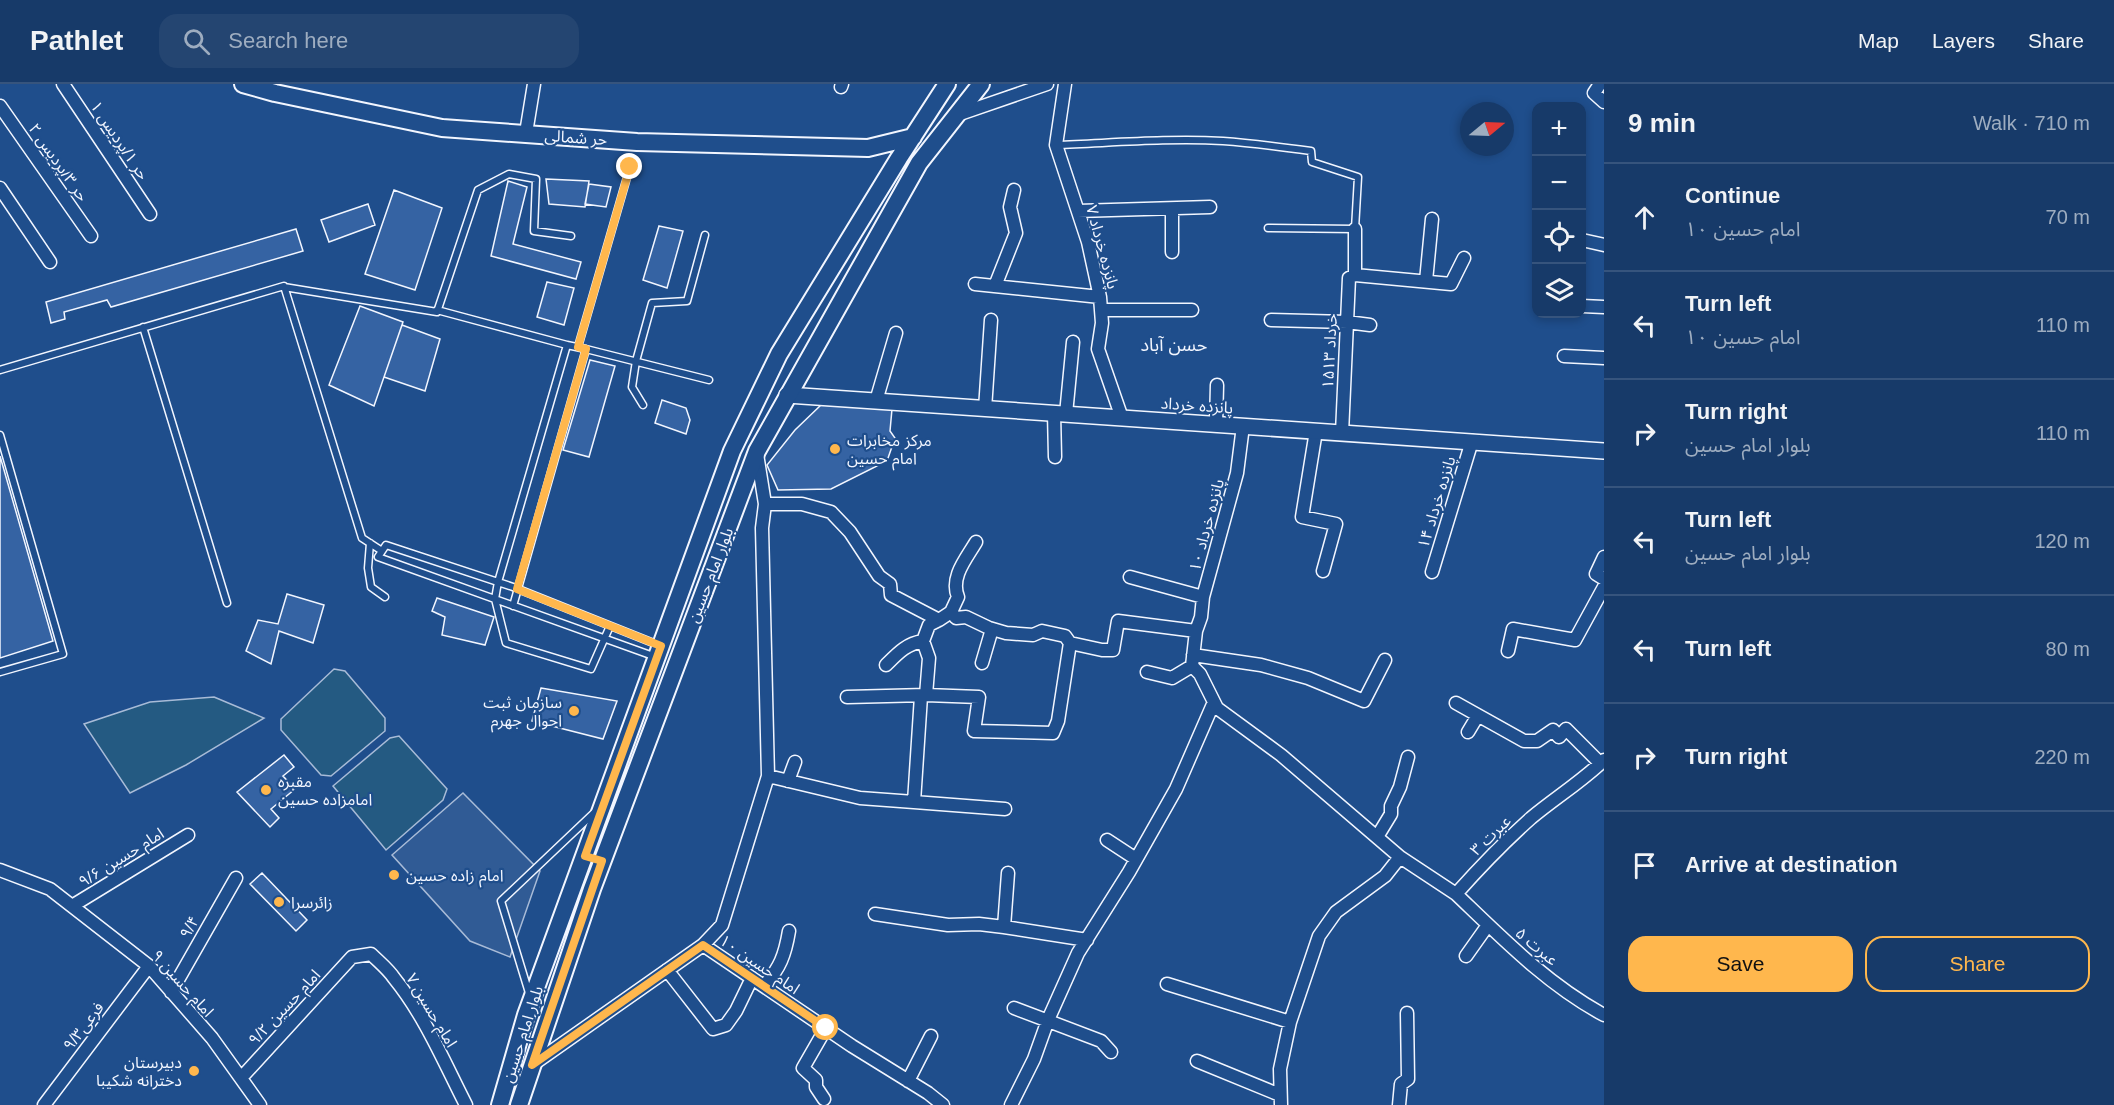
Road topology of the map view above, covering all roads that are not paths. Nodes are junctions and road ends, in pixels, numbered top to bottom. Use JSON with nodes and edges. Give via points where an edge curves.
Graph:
{"nodes":[{"id":1,"x":63,"y":84,"type":"edge"},
{"id":2,"x":243,"y":84,"type":"edge"},
{"id":3,"x":948,"y":84,"type":"edge"},
{"id":4,"x":981,"y":84,"type":"edge"},
{"id":5,"x":1047,"y":84,"type":"edge"},
{"id":6,"x":1065,"y":84,"type":"edge"},
{"id":7,"x":1600,"y":84,"type":"edge"},
{"id":8,"x":531,"y":86,"type":"edge"},
{"id":9,"x":276,"y":89,"type":"edge"},
{"id":10,"x":1604,"y":102,"type":"edge"},
{"id":11,"x":0,"y":106,"type":"edge"},
{"id":12,"x":956,"y":115,"type":"junction"},
{"id":13,"x":526,"y":133,"type":"junction"},
{"id":14,"x":913,"y":137,"type":"junction"},
{"id":15,"x":1056,"y":145,"type":"junction"},
{"id":16,"x":630,"y":167,"type":"dead end"},
{"id":17,"x":0,"y":188,"type":"edge"},
{"id":18,"x":1014,"y":190,"type":"dead end"},
{"id":19,"x":1210,"y":207,"type":"dead end"},
{"id":20,"x":1172,"y":209,"type":"junction"},
{"id":21,"x":1078,"y":212,"type":"junction"},
{"id":22,"x":150,"y":214,"type":"dead end"},
{"id":23,"x":1432,"y":219,"type":"dead end"},
{"id":24,"x":1268,"y":228,"type":"dead end"},
{"id":25,"x":1355,"y":229,"type":"junction"},
{"id":26,"x":705,"y":235,"type":"dead end"},
{"id":27,"x":91,"y":236,"type":"dead end"},
{"id":28,"x":571,"y":236,"type":"dead end"},
{"id":29,"x":1586,"y":241,"type":"edge"},
{"id":30,"x":1604,"y":245,"type":"edge"},
{"id":31,"x":1172,"y":252,"type":"dead end"},
{"id":32,"x":1464,"y":258,"type":"dead end"},
{"id":33,"x":50,"y":262,"type":"dead end"},
{"id":34,"x":1355,"y":274,"type":"junction"},
{"id":35,"x":1426,"y":281,"type":"junction"},
{"id":36,"x":975,"y":284,"type":"dead end"},
{"id":37,"x":995,"y":286,"type":"junction"},
{"id":38,"x":284,"y":287,"type":"junction"},
{"id":39,"x":1100,"y":297,"type":"junction"},
{"id":40,"x":1586,"y":306,"type":"edge"},
{"id":41,"x":1604,"y":307,"type":"edge"},
{"id":42,"x":437,"y":310,"type":"junction"},
{"id":43,"x":1101,"y":310,"type":"junction"},
{"id":44,"x":1192,"y":310,"type":"dead end"},
{"id":45,"x":991,"y":320,"type":"dead end"},
{"id":46,"x":1271,"y":320,"type":"dead end"},
{"id":47,"x":1347,"y":322,"type":"junction"},
{"id":48,"x":1370,"y":325,"type":"dead end"},
{"id":49,"x":143,"y":327,"type":"junction"},
{"id":50,"x":896,"y":333,"type":"dead end"},
{"id":51,"x":1074,"y":342,"type":"dead end"},
{"id":52,"x":567,"y":345,"type":"junction"},
{"id":53,"x":578,"y":347,"type":"junction"},
{"id":54,"x":586,"y":349,"type":"junction"},
{"id":55,"x":1564,"y":356,"type":"dead end"},
{"id":56,"x":1604,"y":358,"type":"edge"},
{"id":57,"x":636,"y":362,"type":"junction"},
{"id":58,"x":0,"y":370,"type":"edge"},
{"id":59,"x":709,"y":380,"type":"dead end"},
{"id":60,"x":1217,"y":385,"type":"dead end"},
{"id":61,"x":787,"y":395,"type":"junction"},
{"id":62,"x":876,"y":401,"type":"junction"},
{"id":63,"x":643,"y":405,"type":"dead end"},
{"id":64,"x":985,"y":409,"type":"junction"},
{"id":65,"x":1060,"y":413,"type":"junction"},
{"id":66,"x":1122,"y":418,"type":"junction"},
{"id":67,"x":1216,"y":424,"type":"junction"},
{"id":68,"x":1243,"y":426,"type":"junction"},
{"id":69,"x":1316,"y":431,"type":"junction"},
{"id":70,"x":1342,"y":433,"type":"junction"},
{"id":71,"x":0,"y":435,"type":"edge"},
{"id":72,"x":1472,"y":441,"type":"junction"},
{"id":73,"x":1604,"y":451,"type":"edge"},
{"id":74,"x":757,"y":452,"type":"junction"},
{"id":75,"x":1055,"y":457,"type":"dead end"},
{"id":76,"x":765,"y":504,"type":"junction"},
{"id":77,"x":976,"y":542,"type":"dead end"},
{"id":78,"x":370,"y":543,"type":"junction"},
{"id":79,"x":382,"y":551,"type":"junction"},
{"id":80,"x":1604,"y":557,"type":"edge"},
{"id":81,"x":1323,"y":571,"type":"dead end"},
{"id":82,"x":1432,"y":573,"type":"dead end"},
{"id":83,"x":1130,"y":577,"type":"dead end"},
{"id":84,"x":1604,"y":579,"type":"edge"},
{"id":85,"x":498,"y":582,"type":"junction"},
{"id":86,"x":1604,"y":587,"type":"edge"},
{"id":87,"x":517,"y":589,"type":"junction"},
{"id":88,"x":385,"y":597,"type":"dead end"},
{"id":89,"x":1203,"y":597,"type":"junction"},
{"id":90,"x":495,"y":599,"type":"junction"},
{"id":91,"x":227,"y":603,"type":"dead end"},
{"id":92,"x":513,"y":606,"type":"junction"},
{"id":93,"x":951,"y":612,"type":"junction"},
{"id":94,"x":939,"y":620,"type":"junction"},
{"id":95,"x":610,"y":626,"type":"junction"},
{"id":96,"x":992,"y":629,"type":"junction"},
{"id":97,"x":1196,"y":631,"type":"junction"},
{"id":98,"x":605,"y":638,"type":"junction"},
{"id":99,"x":923,"y":641,"type":"junction"},
{"id":100,"x":1070,"y":643,"type":"junction"},
{"id":101,"x":1508,"y":651,"type":"dead end"},
{"id":102,"x":659,"y":652,"type":"junction"},
{"id":103,"x":1385,"y":660,"type":"dead end"},
{"id":104,"x":1192,"y":661,"type":"junction"},
{"id":105,"x":982,"y":663,"type":"dead end"},
{"id":106,"x":886,"y":665,"type":"dead end"},
{"id":107,"x":0,"y":672,"type":"edge"},
{"id":108,"x":1148,"y":672,"type":"dead end"},
{"id":109,"x":924,"y":695,"type":"junction"},
{"id":110,"x":847,"y":697,"type":"dead end"},
{"id":111,"x":1214,"y":702,"type":"junction"},
{"id":112,"x":1456,"y":704,"type":"dead end"},
{"id":113,"x":1478,"y":717,"type":"junction"},
{"id":114,"x":1468,"y":732,"type":"dead end"},
{"id":115,"x":1408,"y":757,"type":"dead end"},
{"id":116,"x":795,"y":762,"type":"dead end"},
{"id":117,"x":1602,"y":762,"type":"edge"},
{"id":118,"x":768,"y":776,"type":"junction"},
{"id":119,"x":788,"y":781,"type":"junction"},
{"id":120,"x":605,"y":802,"type":"junction"},
{"id":121,"x":914,"y":802,"type":"junction"},
{"id":122,"x":1005,"y":809,"type":"dead end"},
{"id":123,"x":188,"y":836,"type":"dead end"},
{"id":124,"x":1377,"y":837,"type":"junction"},
{"id":125,"x":1107,"y":840,"type":"dead end"},
{"id":126,"x":585,"y":856,"type":"junction"},
{"id":127,"x":1400,"y":857,"type":"junction"},
{"id":128,"x":1136,"y":859,"type":"junction"},
{"id":129,"x":602,"y":861,"type":"junction"},
{"id":130,"x":0,"y":870,"type":"edge"},
{"id":131,"x":1008,"y":873,"type":"dead end"},
{"id":132,"x":236,"y":878,"type":"dead end"},
{"id":133,"x":1456,"y":894,"type":"junction"},
{"id":134,"x":72,"y":906,"type":"junction"},
{"id":135,"x":875,"y":914,"type":"dead end"},
{"id":136,"x":1488,"y":925,"type":"junction"},
{"id":137,"x":1004,"y":927,"type":"junction"},
{"id":138,"x":789,"y":931,"type":"dead end"},
{"id":139,"x":1087,"y":940,"type":"junction"},
{"id":140,"x":703,"y":945,"type":"junction"},
{"id":141,"x":1467,"y":956,"type":"dead end"},
{"id":142,"x":352,"y":957,"type":"joint"},
{"id":143,"x":149,"y":966,"type":"junction"},
{"id":144,"x":667,"y":970,"type":"junction"},
{"id":145,"x":753,"y":978,"type":"junction"},
{"id":146,"x":1167,"y":984,"type":"dead end"},
{"id":147,"x":764,"y":986,"type":"junction"},
{"id":148,"x":171,"y":992,"type":"junction"},
{"id":149,"x":531,"y":1003,"type":"junction"},
{"id":150,"x":1014,"y":1008,"type":"dead end"},
{"id":151,"x":1407,"y":1013,"type":"dead end"},
{"id":152,"x":1604,"y":1015,"type":"edge"},
{"id":153,"x":1048,"y":1020,"type":"junction"},
{"id":154,"x":1290,"y":1022,"type":"junction"},
{"id":155,"x":826,"y":1028,"type":"junction"},
{"id":156,"x":931,"y":1036,"type":"dead end"},
{"id":157,"x":1111,"y":1052,"type":"dead end"},
{"id":158,"x":1197,"y":1061,"type":"dead end"},
{"id":159,"x":532,"y":1065,"type":"junction"},
{"id":160,"x":241,"y":1078,"type":"junction"},
{"id":161,"x":908,"y":1081,"type":"junction"},
{"id":162,"x":824,"y":1099,"type":"dead end"},
{"id":163,"x":1281,"y":1100,"type":"edge"},
{"id":164,"x":939,"y":1104,"type":"edge"},
{"id":165,"x":44,"y":1105,"type":"edge"},
{"id":166,"x":260,"y":1105,"type":"edge"},
{"id":167,"x":466,"y":1105,"type":"edge"},
{"id":168,"x":500,"y":1105,"type":"edge"},
{"id":169,"x":519,"y":1105,"type":"edge"},
{"id":170,"x":1011,"y":1105,"type":"edge"},
{"id":171,"x":1399,"y":1105,"type":"edge"}],
"edges":[{"from":1,"to":22,"type":"street","name":"حر ۱/پردیس ۱"},
{"from":2,"to":9,"type":"main road","name":"حر شمالی"},
{"from":3,"to":14,"type":"main road","name":"بلوار امام حسین"},
{"from":4,"to":12,"type":"main road","name":"بلوار امام حسین"},
{"from":5,"to":12,"type":"street"},
{"from":6,"to":15,"type":"street","name":"پانزده خرداد ۷"},
{"from":7,"to":10,"type":"street","via":[[1594,93]]},
{"from":8,"to":13,"type":"street"},
{"from":9,"to":13,"type":"main road","name":"حر شمالی","via":[[442,128]]},
{"from":11,"to":27,"type":"street","name":"حر ۳/پردیس ۲"},
{"from":12,"to":61,"type":"main road","name":"بلوار امام حسین","via":[[919,163]]},
{"from":13,"to":14,"type":"main road","name":"حر شمالی","via":[[637,142],[868,148]]},
{"from":14,"to":102,"type":"main road","name":"بلوار امام حسین","via":[[765,382],[732,451]]},
{"from":15,"to":21,"type":"street","name":"پانزده خرداد ۷"},
{"from":15,"to":25,"type":"lane","via":[[1224,141],[1311,151],[1312,162],[1358,177]]},
{"from":16,"to":53,"type":"lane"},
{"from":17,"to":33,"type":"street"},
{"from":18,"to":37,"type":"street","via":[[1010,207],[1016,233]]},
{"from":19,"to":20,"type":"street"},
{"from":20,"to":21,"type":"street"},
{"from":20,"to":31,"type":"street"},
{"from":21,"to":39,"type":"street","name":"پانزده خرداد ۷"},
{"from":23,"to":35,"type":"street"},
{"from":24,"to":25,"type":"lane"},
{"from":25,"to":34,"type":"street"},
{"from":26,"to":57,"type":"lane","via":[[687,301],[652,303]]},
{"from":28,"to":42,"type":"lane","via":[[534,231],[536,179],[509,174],[478,190]]},
{"from":29,"to":30,"type":"street"},
{"from":32,"to":35,"type":"street","via":[[1451,284]]},
{"from":34,"to":35,"type":"street"},
{"from":34,"to":47,"type":"street","name":"۱۵خرداد ۱۳","via":[[1348,278]]},
{"from":36,"to":37,"type":"street"},
{"from":37,"to":39,"type":"street"},
{"from":38,"to":42,"type":"lane"},
{"from":38,"to":49,"type":"lane"},
{"from":38,"to":78,"type":"lane","via":[[362,538]]},
{"from":39,"to":43,"type":"street","name":"پانزده خرداد ۷"},
{"from":40,"to":41,"type":"street"},
{"from":42,"to":52,"type":"lane"},
{"from":43,"to":44,"type":"street"},
{"from":43,"to":66,"type":"street","name":"پانزده خرداد ۷","via":[[1098,349]]},
{"from":45,"to":64,"type":"street"},
{"from":46,"to":47,"type":"street"},
{"from":47,"to":48,"type":"street"},
{"from":47,"to":70,"type":"street","name":"۱۵خرداد ۱۳"},
{"from":49,"to":58,"type":"lane"},
{"from":49,"to":91,"type":"lane"},
{"from":50,"to":62,"type":"street"},
{"from":51,"to":65,"type":"street"},
{"from":52,"to":53,"type":"lane"},
{"from":52,"to":85,"type":"lane"},
{"from":53,"to":54,"type":"lane"},
{"from":54,"to":57,"type":"lane"},
{"from":54,"to":87,"type":"lane"},
{"from":55,"to":56,"type":"street"},
{"from":57,"to":59,"type":"lane"},
{"from":57,"to":63,"type":"lane","via":[[632,387]]},
{"from":60,"to":67,"type":"street"},
{"from":61,"to":62,"type":"street","name":"پانزده خرداد"},
{"from":61,"to":74,"type":"main road","name":"بلوار امام حسین"},
{"from":62,"to":64,"type":"street","name":"پانزده خرداد"},
{"from":64,"to":65,"type":"street","name":"پانزده خرداد"},
{"from":65,"to":66,"type":"street","name":"پانزده خرداد"},
{"from":65,"to":75,"type":"street"},
{"from":66,"to":67,"type":"street","name":"پانزده خرداد"},
{"from":67,"to":68,"type":"street","name":"پانزده خرداد"},
{"from":68,"to":69,"type":"street","name":"پانزده خرداد"},
{"from":68,"to":89,"type":"street","name":"پانزده خرداد ۱۰","via":[[1237,473]]},
{"from":69,"to":70,"type":"street","name":"پانزده خرداد"},
{"from":69,"to":81,"type":"street","via":[[1302,517],[1336,524]]},
{"from":70,"to":72,"type":"street","name":"پانزده خرداد"},
{"from":71,"to":107,"type":"lane","via":[[63,654]]},
{"from":72,"to":73,"type":"street","name":"پانزده خرداد"},
{"from":72,"to":82,"type":"street","name":"پانزده خرداد ۱۴"},
{"from":74,"to":76,"type":"street"},
{"from":74,"to":129,"type":"main road","name":"بلوار امام حسین"},
{"from":76,"to":94,"type":"street","via":[[802,504],[831,512],[850,532],[879,576],[890,584],[891,595]]},
{"from":76,"to":118,"type":"street"},
{"from":77,"to":93,"type":"street","via":[[956,578],[954,589],[958,597]]},
{"from":78,"to":79,"type":"lane"},
{"from":78,"to":88,"type":"lane","via":[[371,587]]},
{"from":79,"to":85,"type":"lane","via":[[386,545]]},
{"from":79,"to":90,"type":"lane","via":[[378,557]]},
{"from":80,"to":84,"type":"street","via":[[1596,574]]},
{"from":83,"to":89,"type":"street"},
{"from":85,"to":87,"type":"lane"},
{"from":85,"to":90,"type":"lane"},
{"from":86,"to":101,"type":"street","via":[[1575,640],[1513,629]]},
{"from":87,"to":92,"type":"lane"},
{"from":87,"to":95,"type":"lane"},
{"from":89,"to":97,"type":"street","name":"پانزده خرداد ۱۰","via":[[1202,617]]},
{"from":90,"to":92,"type":"lane"},
{"from":90,"to":98,"type":"lane","via":[[506,643],[591,669]]},
{"from":92,"to":98,"type":"lane"},
{"from":93,"to":94,"type":"street"},
{"from":93,"to":96,"type":"street","via":[[956,618],[966,617]]},
{"from":94,"to":99,"type":"street","via":[[929,625]]},
{"from":95,"to":98,"type":"lane"},
{"from":95,"to":102,"type":"lane"},
{"from":96,"to":100,"type":"street","via":[[1033,635],[1042,631],[1065,636]]},
{"from":96,"to":105,"type":"street"},
{"from":97,"to":100,"type":"street","via":[[1118,621],[1113,650]]},
{"from":97,"to":104,"type":"street","name":"پانزده خرداد ۱۰"},
{"from":98,"to":102,"type":"lane"},
{"from":99,"to":106,"type":"street","via":[[903,648]]},
{"from":99,"to":109,"type":"street","via":[[929,658]]},
{"from":100,"to":109,"type":"street","via":[[1059,721],[1053,732],[974,731],[979,697]]},
{"from":102,"to":120,"type":"main road","name":"بلوار امام حسین"},
{"from":103,"to":104,"type":"street","via":[[1364,701],[1308,678],[1261,665]]},
{"from":104,"to":108,"type":"street","via":[[1172,678]]},
{"from":104,"to":111,"type":"street"},
{"from":109,"to":110,"type":"street"},
{"from":109,"to":121,"type":"street"},
{"from":111,"to":124,"type":"street"},
{"from":111,"to":128,"type":"street","via":[[1176,789]]},
{"from":112,"to":113,"type":"street"},
{"from":113,"to":114,"type":"street"},
{"from":113,"to":117,"type":"street","via":[[1524,741],[1537,741],[1553,730],[1559,737],[1566,729]]},
{"from":115,"to":124,"type":"street","via":[[1391,814]]},
{"from":116,"to":119,"type":"street"},
{"from":117,"to":133,"type":"street","name":"عبرت ۳","via":[[1533,816]]},
{"from":118,"to":119,"type":"street"},
{"from":118,"to":140,"type":"street","via":[[722,925]]},
{"from":119,"to":121,"type":"street","via":[[860,798]]},
{"from":120,"to":126,"type":"main road","name":"بلوار امام حسین"},
{"from":120,"to":149,"type":"lane","via":[[501,901]]},
{"from":121,"to":122,"type":"street"},
{"from":123,"to":134,"type":"street","name":"امام حسین ۹/۶"},
{"from":124,"to":127,"type":"street"},
{"from":125,"to":128,"type":"street"},
{"from":126,"to":129,"type":"main road"},
{"from":126,"to":149,"type":"main road","name":"بلوار امام حسین"},
{"from":127,"to":133,"type":"street"},
{"from":127,"to":154,"type":"street","via":[[1385,876],[1336,912],[1319,936]]},
{"from":128,"to":139,"type":"street"},
{"from":129,"to":159,"type":"main road","name":"بلوار امام حسین"},
{"from":130,"to":134,"type":"street","name":"امام حسین ۹","via":[[50,889]]},
{"from":131,"to":137,"type":"street"},
{"from":132,"to":148,"type":"street","name":"۹/۴"},
{"from":133,"to":136,"type":"street","name":"عبرت ۵"},
{"from":134,"to":143,"type":"street","name":"امام حسین ۹"},
{"from":135,"to":137,"type":"street","via":[[948,925]]},
{"from":136,"to":141,"type":"street"},
{"from":136,"to":152,"type":"street","name":"عبرت ۵","via":[[1571,995]]},
{"from":137,"to":139,"type":"street"},
{"from":138,"to":147,"type":"street","via":[[777,971]]},
{"from":139,"to":153,"type":"street"},
{"from":140,"to":144,"type":"street","name":"امام حسین ۱۰"},
{"from":140,"to":145,"type":"street","name":"امام حسین ۱۰"},
{"from":142,"to":160,"type":"street","name":"امام حسین ۹/۲"},
{"from":142,"to":167,"type":"street","name":"امام حسین ۷","via":[[371,954],[394,977],[432,1036]]},
{"from":143,"to":148,"type":"street","name":"امام حسین ۹"},
{"from":143,"to":165,"type":"street","name":"فرعی۹/۳"},
{"from":144,"to":145,"type":"street","via":[[713,1029],[726,1025]]},
{"from":144,"to":159,"type":"street","name":"امام حسین ۱۰"},
{"from":145,"to":147,"type":"street","name":"امام حسین ۱۰"},
{"from":146,"to":154,"type":"street"},
{"from":147,"to":155,"type":"street","name":"امام حسین ۱۰"},
{"from":148,"to":160,"type":"street","name":"امام حسین ۹"},
{"from":149,"to":168,"type":"main road","name":"بلوار امام حسین"},
{"from":150,"to":153,"type":"street"},
{"from":151,"to":171,"type":"street","via":[[1408,1079],[1401,1084]]},
{"from":153,"to":157,"type":"street","via":[[1101,1041]]},
{"from":153,"to":170,"type":"street"},
{"from":154,"to":163,"type":"street","via":[[1280,1069]]},
{"from":155,"to":161,"type":"street","name":"امام حسین ۱۰"},
{"from":155,"to":162,"type":"street","via":[[803,1068],[816,1080]]},
{"from":156,"to":161,"type":"street"},
{"from":158,"to":163,"type":"street"},
{"from":159,"to":169,"type":"main road","name":"بلوار امام حسین"},
{"from":160,"to":166,"type":"street","name":"امام حسین ۹"},
{"from":161,"to":164,"type":"street","name":"امام حسین ۱۰"}]}
